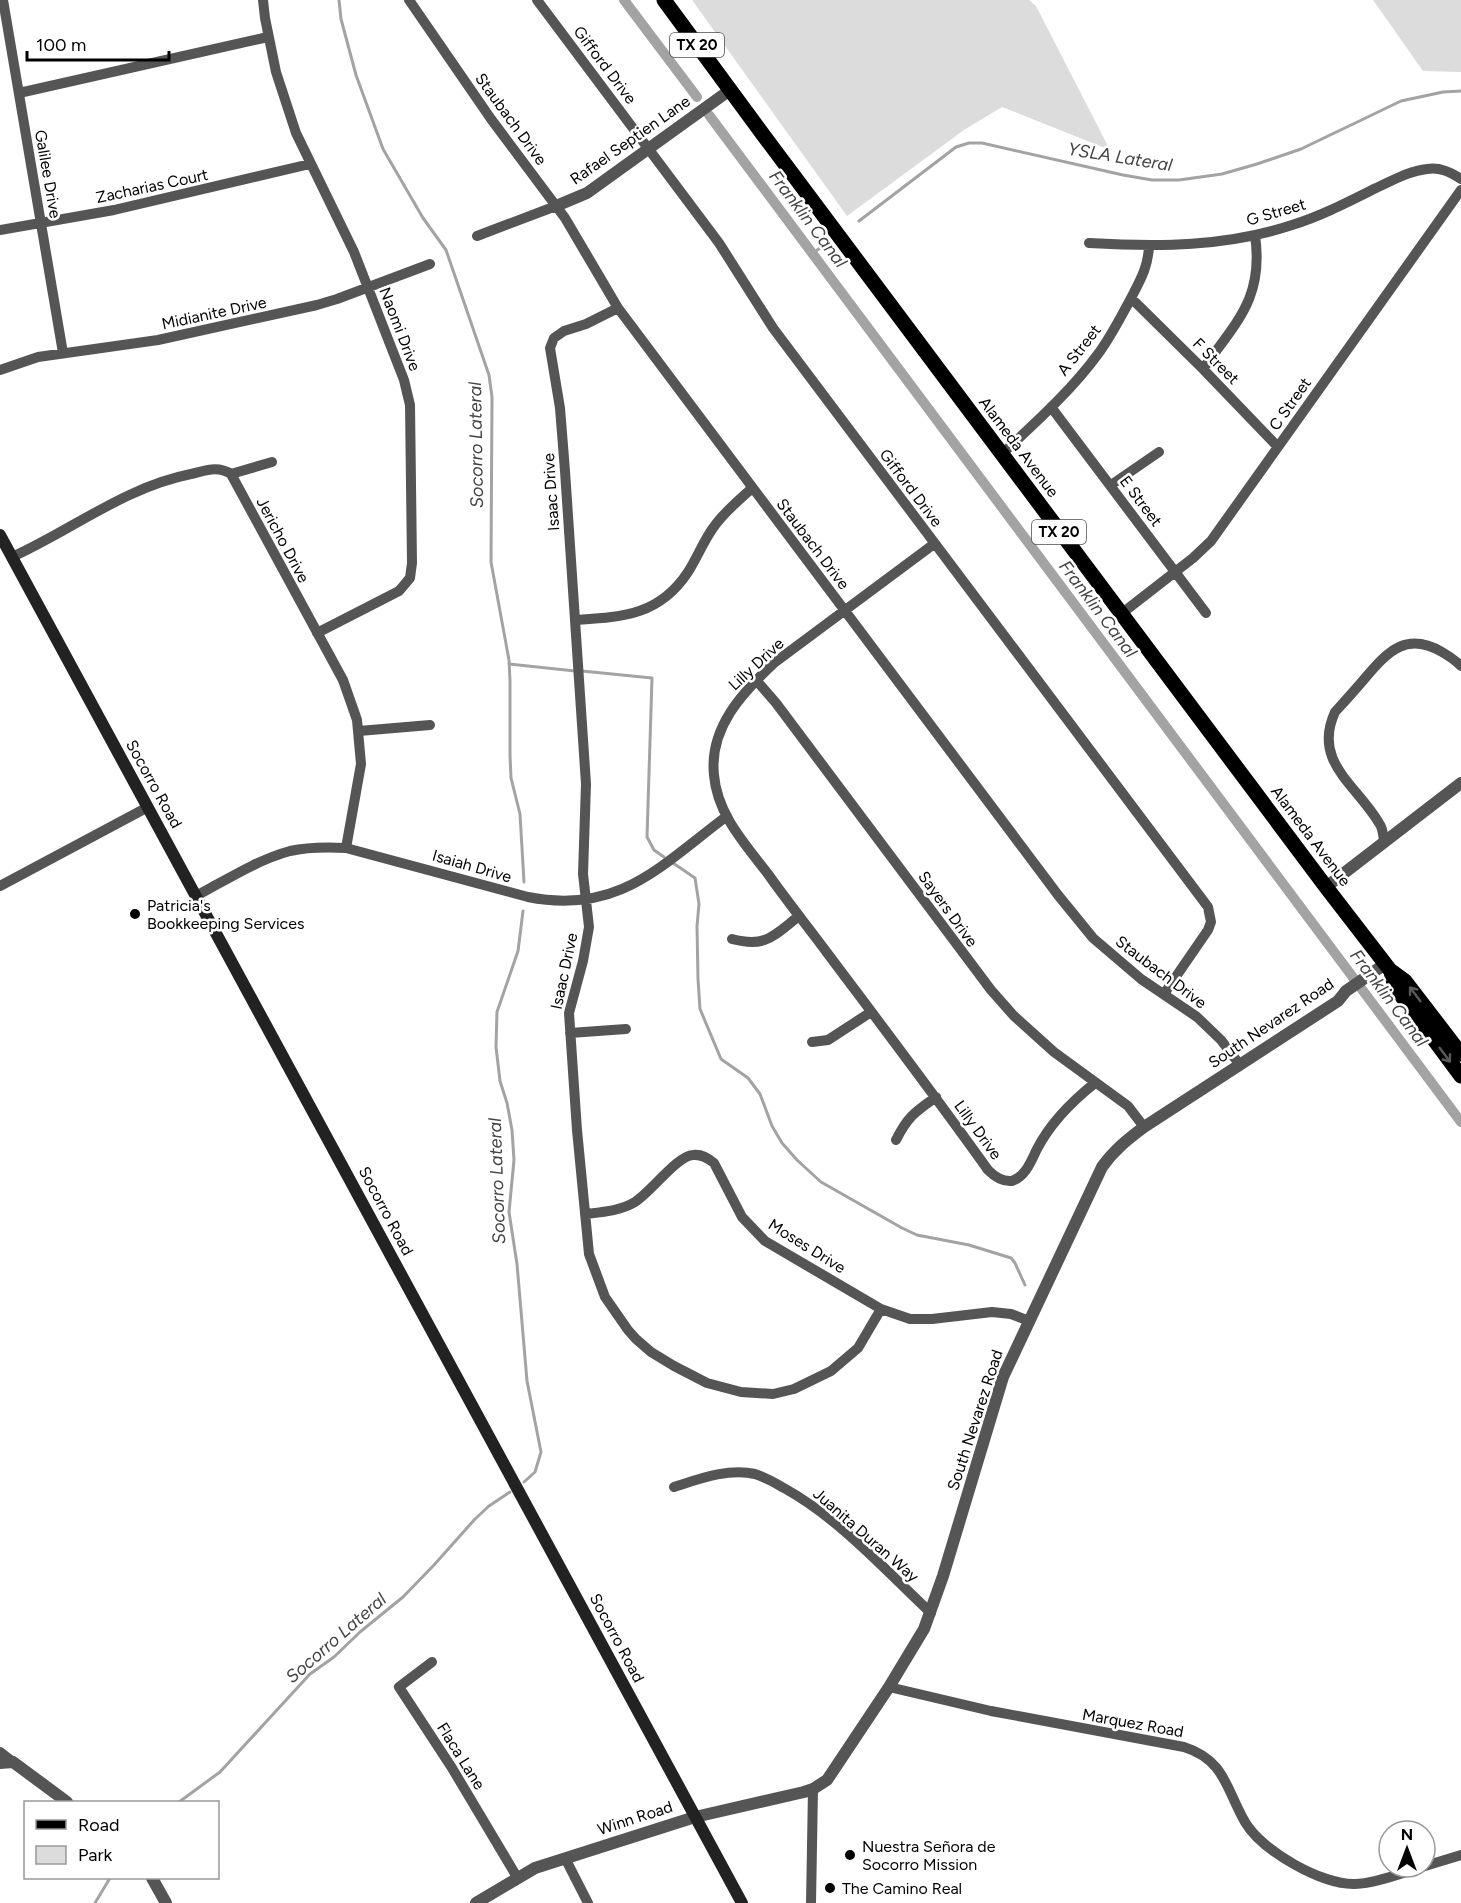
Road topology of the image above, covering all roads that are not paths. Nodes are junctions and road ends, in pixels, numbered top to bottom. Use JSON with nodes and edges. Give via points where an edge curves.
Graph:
{"nodes":[{"id":1,"x":3,"y":0,"type":"edge"},
{"id":2,"x":263,"y":0,"type":"edge"},
{"id":3,"x":409,"y":0,"type":"edge"},
{"id":4,"x":537,"y":0,"type":"edge"},
{"id":5,"x":664,"y":0,"type":"edge"},
{"id":6,"x":268,"y":37,"type":"junction"},
{"id":7,"x":730,"y":90,"type":"junction"},
{"id":8,"x":19,"y":93,"type":"junction"},
{"id":9,"x":649,"y":149,"type":"junction"},
{"id":10,"x":310,"y":164,"type":"junction"},
{"id":11,"x":1461,"y":178,"type":"edge"},
{"id":12,"x":1461,"y":190,"type":"edge"},
{"id":13,"x":556,"y":206,"type":"junction"},
{"id":14,"x":41,"y":223,"type":"junction"},
{"id":15,"x":0,"y":230,"type":"edge"},
{"id":16,"x":1255,"y":235,"type":"junction"},
{"id":17,"x":477,"y":236,"type":"dead end"},
{"id":18,"x":1089,"y":243,"type":"dead end"},
{"id":19,"x":1149,"y":246,"type":"junction"},
{"id":20,"x":430,"y":264,"type":"dead end"},
{"id":21,"x":368,"y":287,"type":"junction"},
{"id":22,"x":1131,"y":298,"type":"junction"},
{"id":23,"x":618,"y":308,"type":"junction"},
{"id":24,"x":63,"y":353,"type":"junction"},
{"id":25,"x":1203,"y":369,"type":"junction"},
{"id":26,"x":0,"y":370,"type":"edge"},
{"id":27,"x":1051,"y":407,"type":"junction"},
{"id":28,"x":1278,"y":447,"type":"junction"},
{"id":29,"x":1158,"y":452,"type":"dead end"},
{"id":30,"x":1002,"y":454,"type":"junction"},
{"id":31,"x":272,"y":462,"type":"dead end"},
{"id":32,"x":231,"y":474,"type":"junction"},
{"id":33,"x":1111,"y":485,"type":"junction"},
{"id":34,"x":751,"y":489,"type":"junction"},
{"id":35,"x":0,"y":535,"type":"edge"},
{"id":36,"x":934,"y":544,"type":"junction"},
{"id":37,"x":12,"y":557,"type":"junction"},
{"id":38,"x":1175,"y":572,"type":"junction"},
{"id":39,"x":844,"y":610,"type":"junction"},
{"id":40,"x":1206,"y":613,"type":"dead end"},
{"id":41,"x":1121,"y":614,"type":"junction"},
{"id":42,"x":575,"y":620,"type":"junction"},
{"id":43,"x":316,"y":633,"type":"junction"},
{"id":44,"x":1461,"y":666,"type":"edge"},
{"id":45,"x":756,"y":680,"type":"junction"},
{"id":46,"x":430,"y":725,"type":"dead end"},
{"id":47,"x":359,"y":730,"type":"junction"},
{"id":48,"x":1461,"y":783,"type":"edge"},
{"id":49,"x":147,"y":807,"type":"junction"},
{"id":50,"x":727,"y":816,"type":"junction"},
{"id":51,"x":1384,"y":841,"type":"junction"},
{"id":52,"x":346,"y":848,"type":"junction"},
{"id":53,"x":0,"y":886,"type":"edge"},
{"id":54,"x":1326,"y":887,"type":"junction"},
{"id":55,"x":196,"y":896,"type":"junction"},
{"id":56,"x":586,"y":899,"type":"junction"},
{"id":57,"x":799,"y":916,"type":"junction"},
{"id":58,"x":732,"y":939,"type":"dead end"},
{"id":59,"x":1384,"y":969,"type":"junction"},
{"id":60,"x":1164,"y":994,"type":"junction"},
{"id":61,"x":871,"y":1012,"type":"junction"},
{"id":62,"x":626,"y":1029,"type":"dead end"},
{"id":63,"x":570,"y":1033,"type":"junction"},
{"id":64,"x":812,"y":1042,"type":"dead end"},
{"id":65,"x":1461,"y":1054,"type":"edge"},
{"id":66,"x":1240,"y":1065,"type":"junction"},
{"id":67,"x":1461,"y":1076,"type":"edge"},
{"id":68,"x":1095,"y":1083,"type":"junction"},
{"id":69,"x":936,"y":1097,"type":"junction"},
{"id":70,"x":1144,"y":1127,"type":"junction"},
{"id":71,"x":896,"y":1140,"type":"dead end"},
{"id":72,"x":585,"y":1214,"type":"junction"},
{"id":73,"x":881,"y":1309,"type":"junction"},
{"id":74,"x":1029,"y":1321,"type":"junction"},
{"id":75,"x":674,"y":1487,"type":"dead end"},
{"id":76,"x":931,"y":1613,"type":"junction"},
{"id":77,"x":432,"y":1662,"type":"dead end"},
{"id":78,"x":889,"y":1687,"type":"junction"},
{"id":79,"x":0,"y":1752,"type":"edge"},
{"id":80,"x":6,"y":1762,"type":"edge"},
{"id":81,"x":813,"y":1789,"type":"junction"},
{"id":82,"x":64,"y":1801,"type":"edge"},
{"id":83,"x":695,"y":1817,"type":"junction"},
{"id":84,"x":1461,"y":1856,"type":"edge"},
{"id":85,"x":566,"y":1858,"type":"junction"},
{"id":86,"x":1437,"y":1863,"type":"edge"},
{"id":87,"x":517,"y":1877,"type":"junction"},
{"id":88,"x":153,"y":1879,"type":"edge"},
{"id":89,"x":1377,"y":1879,"type":"edge"},
{"id":90,"x":166,"y":1903,"type":"edge"},
{"id":91,"x":476,"y":1903,"type":"edge"},
{"id":92,"x":588,"y":1903,"type":"edge"},
{"id":93,"x":742,"y":1903,"type":"edge"},
{"id":94,"x":811,"y":1903,"type":"edge"}],
"edges":[{"from":1,"to":8,"type":"street","name":"Galilee Drive"},
{"from":2,"to":6,"type":"street","name":"Naomi Drive"},
{"from":3,"to":13,"type":"street","name":"Staubach Drive","via":[[490,119]]},
{"from":4,"to":9,"type":"street","name":"Gifford Drive"},
{"from":5,"to":7,"type":"main road","name":"Alameda Avenue","number":"TX 20"},
{"from":6,"to":8,"type":"street"},
{"from":6,"to":10,"type":"street","name":"Naomi Drive","via":[[282,93]]},
{"from":7,"to":9,"type":"street","name":"Rafael Septien Lane"},
{"from":7,"to":30,"type":"main road","name":"Alameda Avenue","number":"TX 20"},
{"from":8,"to":14,"type":"street","name":"Galilee Drive"},
{"from":9,"to":13,"type":"street","name":"Rafael Septien Lane","via":[[587,193]]},
{"from":9,"to":36,"type":"street","name":"Gifford Drive","via":[[723,249],[773,328]]},
{"from":10,"to":14,"type":"street","name":"Zacharias Court"},
{"from":10,"to":21,"type":"street","name":"Naomi Drive"},
{"from":11,"to":16,"type":"street","name":"G Street","via":[[1436,168],[1413,171],[1317,216]]},
{"from":12,"to":28,"type":"street","name":"C Street"},
{"from":13,"to":17,"type":"street","name":"Rafael Septien Lane"},
{"from":13,"to":23,"type":"street","name":"Staubach Drive"},
{"from":14,"to":15,"type":"street","name":"Zacharias Court"},
{"from":14,"to":24,"type":"street","name":"Galilee Drive"},
{"from":16,"to":19,"type":"street","name":"G Street","via":[[1193,245]]},
{"from":16,"to":25,"type":"street","via":[[1258,262],[1250,299]]},
{"from":18,"to":19,"type":"street","name":"G Street"},
{"from":19,"to":22,"type":"street","name":"A Street","via":[[1147,266]]},
{"from":20,"to":21,"type":"street","name":"Midianite Drive"},
{"from":21,"to":24,"type":"street","name":"Midianite Drive","via":[[317,305],[221,327]]},
{"from":21,"to":43,"type":"street","name":"Naomi Drive","via":[[410,405],[411,572],[399,591]]},
{"from":22,"to":25,"type":"street","name":"F Street"},
{"from":22,"to":27,"type":"street","name":"A Street","via":[[1099,353]]},
{"from":23,"to":34,"type":"street","name":"Staubach Drive"},
{"from":23,"to":42,"type":"street","name":"Isaac Drive","via":[[564,331],[554,338],[550,348],[560,408]]},
{"from":24,"to":26,"type":"street","name":"Midianite Drive"},
{"from":25,"to":28,"type":"street","name":"F Street"},
{"from":27,"to":30,"type":"street","name":"A Street"},
{"from":27,"to":33,"type":"street","name":"E Street"},
{"from":28,"to":38,"type":"street","name":"C Street","via":[[1211,541]]},
{"from":29,"to":33,"type":"street"},
{"from":30,"to":41,"type":"main road","name":"Alameda Avenue","number":"TX 20"},
{"from":31,"to":32,"type":"street"},
{"from":32,"to":37,"type":"street","via":[[214,468],[155,483]]},
{"from":32,"to":43,"type":"street","name":"Jericho Drive"},
{"from":33,"to":38,"type":"street","name":"E Street"},
{"from":34,"to":39,"type":"street","name":"Staubach Drive"},
{"from":34,"to":42,"type":"street","via":[[713,527],[689,571],[666,597],[636,613]]},
{"from":35,"to":37,"type":"main road","name":"Socorro Road"},
{"from":36,"to":39,"type":"street","name":"Lilly Drive"},
{"from":36,"to":60,"type":"street","name":"Gifford Drive","via":[[1208,907],[1208,930]]},
{"from":37,"to":49,"type":"main road","name":"Socorro Road"},
{"from":38,"to":40,"type":"street","name":"E Street"},
{"from":38,"to":41,"type":"street","name":"C Street"},
{"from":39,"to":45,"type":"street","name":"Lilly Drive"},
{"from":39,"to":60,"type":"street","name":"Staubach Drive","via":[[1058,896],[1093,938]]},
{"from":41,"to":54,"type":"main road","name":"Alameda Avenue","number":"TX 20"},
{"from":42,"to":56,"type":"street","name":"Isaac Drive","via":[[587,802],[583,874]]},
{"from":43,"to":47,"type":"street","name":"Jericho Drive","via":[[343,680]]},
{"from":44,"to":51,"type":"street","via":[[1428,645],[1398,647],[1383,657],[1335,712],[1328,742],[1334,763],[1380,823]]},
{"from":45,"to":50,"type":"street","name":"Lilly Drive","via":[[725,720],[715,751],[717,795]]},
{"from":45,"to":68,"type":"street","name":"Sayers Drive","via":[[991,990],[1054,1052]]},
{"from":46,"to":47,"type":"street"},
{"from":47,"to":52,"type":"street","name":"Jericho Drive","via":[[361,764]]},
{"from":48,"to":51,"type":"street"},
{"from":49,"to":53,"type":"street"},
{"from":49,"to":55,"type":"main road","name":"Socorro Road"},
{"from":50,"to":56,"type":"street","name":"Isaiah Drive","via":[[633,886]]},
{"from":50,"to":57,"type":"street","name":"Lilly Drive"},
{"from":51,"to":54,"type":"street"},
{"from":52,"to":55,"type":"street","name":"Isaiah Drive","via":[[307,848],[271,857]]},
{"from":52,"to":56,"type":"street","name":"Isaiah Drive","via":[[528,897],[569,902]]},
{"from":54,"to":59,"type":"main road","name":"Alameda Avenue","number":"TX 20"},
{"from":55,"to":83,"type":"main road","name":"Socorro Road"},
{"from":56,"to":63,"type":"street","name":"Isaac Drive","via":[[588,941],[569,1013]]},
{"from":57,"to":58,"type":"street","via":[[758,943]]},
{"from":57,"to":61,"type":"street","name":"Lilly Drive"},
{"from":65,"to":59,"type":"main road","name":"Alameda Avenue","number":"TX 20","one_way":true,"via":[[1405,981]]},
{"from":59,"to":66,"type":"street","name":"South Nevarez Road"},
{"from":59,"to":67,"type":"main road","name":"Alameda Avenue","number":"TX 20","one_way":true},
{"from":60,"to":66,"type":"street","name":"Staubach Drive","via":[[1197,1017]]},
{"from":61,"to":64,"type":"street","via":[[828,1040]]},
{"from":61,"to":69,"type":"street","name":"Lilly Drive"},
{"from":62,"to":63,"type":"street"},
{"from":63,"to":72,"type":"street","name":"Isaac Drive"},
{"from":66,"to":70,"type":"street","name":"South Nevarez Road"},
{"from":68,"to":69,"type":"street","name":"Lilly Drive","via":[[1063,1110],[1024,1174],[1012,1181],[1002,1180],[988,1170]]},
{"from":68,"to":70,"type":"street","name":"Sayers Drive","via":[[1128,1106]]},
{"from":69,"to":71,"type":"street","name":"Lilly Drive","via":[[911,1115]]},
{"from":70,"to":74,"type":"street","name":"South Nevarez Road","via":[[1102,1167]]},
{"from":72,"to":73,"type":"street","name":"Moses Drive","via":[[624,1207],[640,1198],[686,1156],[706,1157],[714,1163],[742,1217],[765,1241]]},
{"from":72,"to":73,"type":"street","name":"Isaac Drive","via":[[589,1254],[604,1297],[628,1330],[651,1352],[707,1383],[741,1392],[773,1394],[801,1387],[831,1371],[858,1348]]},
{"from":73,"to":74,"type":"street","name":"Moses Drive","via":[[910,1319],[992,1312]]},
{"from":74,"to":76,"type":"street","name":"South Nevarez Road","via":[[998,1393]]},
{"from":75,"to":76,"type":"street","name":"Juanita Duran Way","via":[[725,1473],[756,1474],[807,1501]]},
{"from":76,"to":78,"type":"street","name":"South Nevarez Road"},
{"from":77,"to":87,"type":"street","name":"Flaca Lane","via":[[399,1687]]},
{"from":78,"to":81,"type":"street","name":"South Nevarez Road","via":[[827,1780]]},
{"from":78,"to":89,"type":"street","name":"Marquez Road","via":[[1194,1750],[1213,1762],[1247,1826],[1284,1859],[1343,1884]]},
{"from":79,"to":80,"type":"street"},
{"from":80,"to":82,"type":"street"},
{"from":81,"to":83,"type":"street","name":"Winn Road"},
{"from":81,"to":94,"type":"street"},
{"from":83,"to":85,"type":"street","name":"Winn Road"},
{"from":83,"to":93,"type":"main road","name":"Socorro Road"},
{"from":84,"to":86,"type":"street","name":"Marquez Road"},
{"from":85,"to":87,"type":"street","name":"Winn Road"},
{"from":85,"to":92,"type":"street"},
{"from":87,"to":91,"type":"street","name":"Winn Road"},
{"from":88,"to":90,"type":"street"}]}
